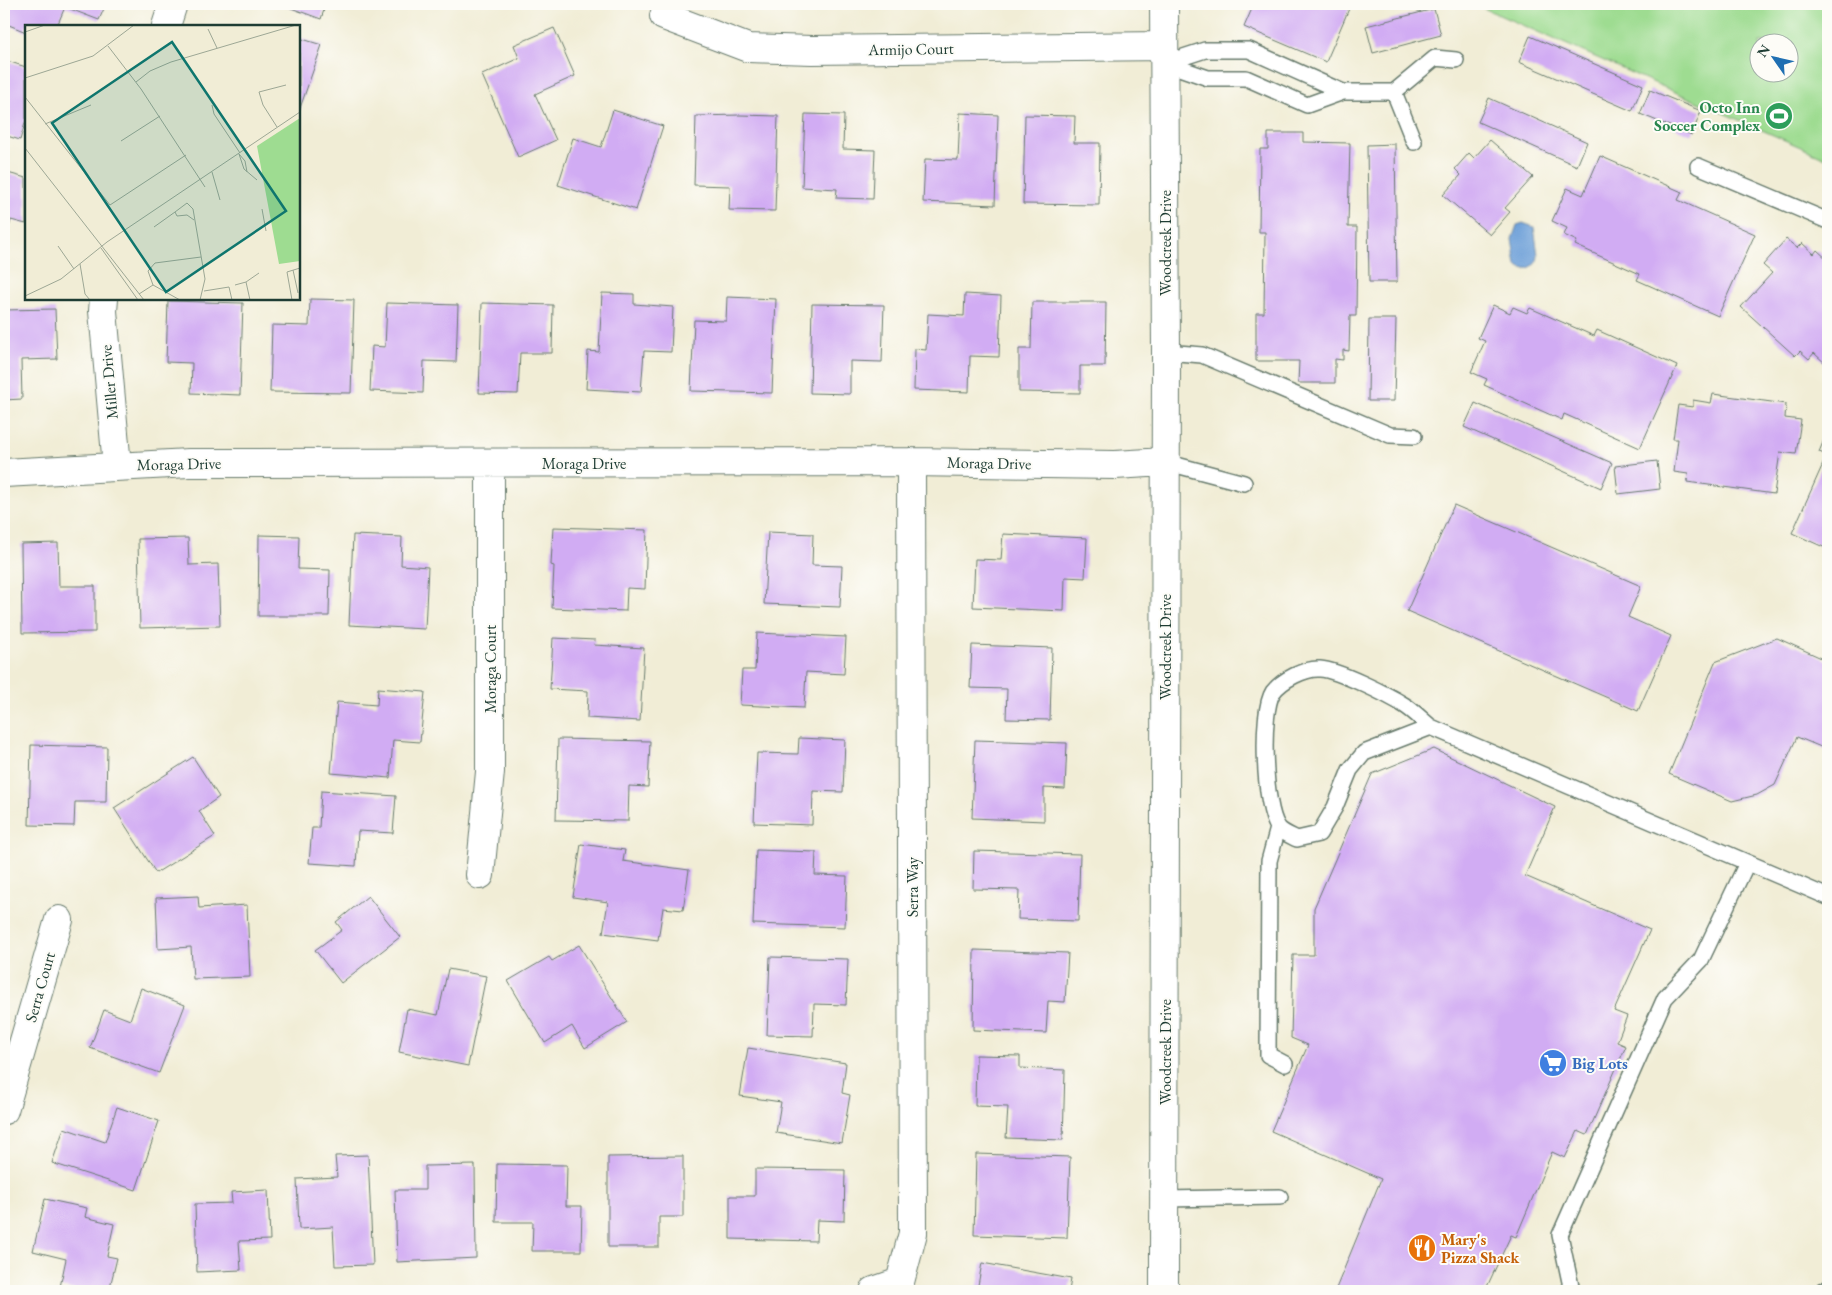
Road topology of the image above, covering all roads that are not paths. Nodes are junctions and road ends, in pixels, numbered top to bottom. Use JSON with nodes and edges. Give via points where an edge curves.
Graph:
{"nodes":[{"id":1,"x":173,"y":4,"type":"edge"},
{"id":2,"x":1164,"y":4,"type":"edge"},
{"id":3,"x":664,"y":16,"type":"dead end"},
{"id":4,"x":166,"y":25,"type":"edge"},
{"id":5,"x":1164,"y":55,"type":"junction"},
{"id":6,"x":1456,"y":60,"type":"dead end"},
{"id":7,"x":1343,"y":92,"type":"junction"},
{"id":8,"x":1394,"y":92,"type":"junction"},
{"id":9,"x":1414,"y":142,"type":"dead end"},
{"id":10,"x":1698,"y":166,"type":"dead end"},
{"id":11,"x":1828,"y":221,"type":"edge"},
{"id":12,"x":104,"y":300,"type":"edge"},
{"id":13,"x":1166,"y":352,"type":"junction"},
{"id":14,"x":1414,"y":436,"type":"dead end"},
{"id":15,"x":911,"y":462,"type":"junction"},
{"id":16,"x":1165,"y":462,"type":"junction"},
{"id":17,"x":490,"y":463,"type":"junction"},
{"id":18,"x":117,"y":466,"type":"junction"},
{"id":19,"x":4,"y":472,"type":"edge"},
{"id":20,"x":1244,"y":483,"type":"dead end"},
{"id":21,"x":1431,"y":727,"type":"junction"},
{"id":22,"x":1278,"y":828,"type":"junction"},
{"id":23,"x":1747,"y":863,"type":"junction"},
{"id":24,"x":480,"y":875,"type":"dead end"},
{"id":25,"x":1828,"y":897,"type":"edge"},
{"id":26,"x":59,"y":920,"type":"dead end"},
{"id":27,"x":1285,"y":1064,"type":"dead end"},
{"id":28,"x":4,"y":1110,"type":"edge"},
{"id":29,"x":1280,"y":1197,"type":"dead end"},
{"id":30,"x":1165,"y":1198,"type":"junction"},
{"id":31,"x":1828,"y":1288,"type":"edge"},
{"id":32,"x":874,"y":1291,"type":"edge"},
{"id":33,"x":1164,"y":1291,"type":"edge"},
{"id":34,"x":1572,"y":1291,"type":"edge"},
{"id":35,"x":1822,"y":1291,"type":"edge"}],
"edges":[{"from":1,"to":4,"type":"street"},
{"from":2,"to":5,"type":"street","name":"Woodcreek Drive"},
{"from":3,"to":5,"type":"street","name":"Armijo Court","via":[[748,48]]},
{"from":5,"to":7,"type":"lane","via":[[1205,50],[1249,50]]},
{"from":5,"to":7,"type":"lane","via":[[1208,78],[1246,78],[1307,104]]},
{"from":5,"to":13,"type":"street","name":"Woodcreek Drive"},
{"from":6,"to":8,"type":"lane","via":[[1435,58]]},
{"from":7,"to":8,"type":"lane"},
{"from":8,"to":9,"type":"lane"},
{"from":10,"to":11,"type":"lane"},
{"from":12,"to":18,"type":"street","name":"Miller Drive"},
{"from":13,"to":14,"type":"lane","via":[[1202,355],[1390,435]]},
{"from":13,"to":16,"type":"street","name":"Woodcreek Drive"},
{"from":15,"to":16,"type":"street","name":"Moraga Drive","via":[[1115,465]]},
{"from":15,"to":17,"type":"street","name":"Moraga Drive"},
{"from":15,"to":32,"type":"street","name":"Serra Way","via":[[913,1233],[900,1282]]},
{"from":16,"to":20,"type":"lane"},
{"from":16,"to":30,"type":"street","name":"Woodcreek Drive"},
{"from":17,"to":18,"type":"street","name":"Moraga Drive"},
{"from":17,"to":24,"type":"street","name":"Moraga Court","via":[[490,772]]},
{"from":18,"to":19,"type":"street","name":"Moraga Drive"},
{"from":21,"to":22,"type":"lane","via":[[1364,753],[1350,770],[1336,807],[1319,834],[1297,839]]},
{"from":21,"to":22,"type":"lane","via":[[1404,705],[1344,676],[1320,669],[1296,675],[1273,693],[1266,723],[1268,804]]},
{"from":21,"to":23,"type":"lane"},
{"from":22,"to":27,"type":"lane","via":[[1269,861],[1268,1055]]},
{"from":23,"to":25,"type":"lane"},
{"from":23,"to":34,"type":"lane","via":[[1702,960],[1665,998],[1560,1235]]},
{"from":26,"to":28,"type":"street","name":"Serra Court"},
{"from":29,"to":30,"type":"lane"},
{"from":30,"to":33,"type":"street","name":"Woodcreek Drive"},
{"from":31,"to":35,"type":"lane"}]}
